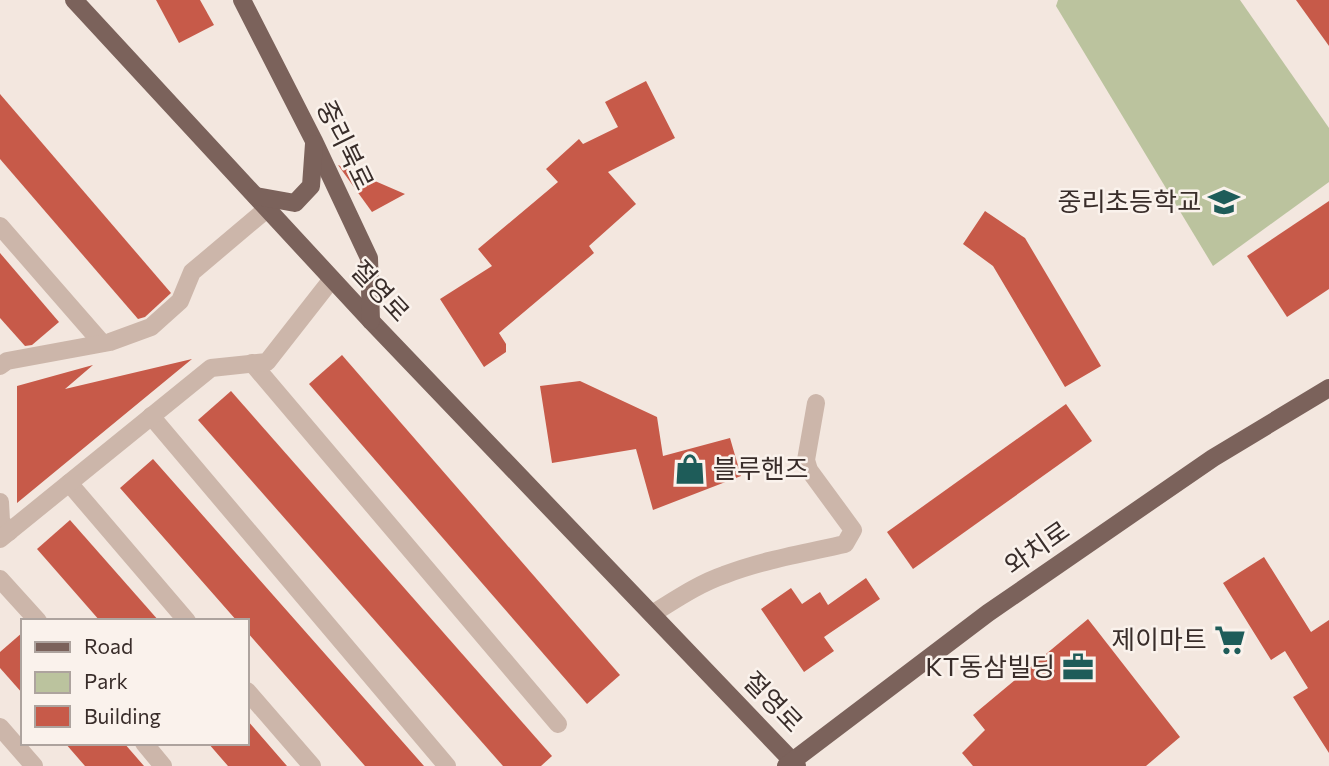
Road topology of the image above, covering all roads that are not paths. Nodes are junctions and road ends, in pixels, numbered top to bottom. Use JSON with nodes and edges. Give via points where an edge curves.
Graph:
{"nodes":[{"id":1,"x":74,"y":0,"type":"edge"},
{"id":2,"x":242,"y":0,"type":"edge"},
{"id":3,"x":314,"y":141,"type":"junction"},
{"id":4,"x":262,"y":202,"type":"junction"},
{"id":5,"x":0,"y":226,"type":"edge"},
{"id":6,"x":332,"y":279,"type":"junction"},
{"id":7,"x":371,"y":321,"type":"junction"},
{"id":8,"x":102,"y":343,"type":"junction"},
{"id":9,"x":252,"y":363,"type":"junction"},
{"id":10,"x":0,"y":366,"type":"edge"},
{"id":11,"x":1329,"y":388,"type":"edge"},
{"id":12,"x":816,"y":403,"type":"dead end"},
{"id":13,"x":151,"y":416,"type":"junction"},
{"id":14,"x":69,"y":483,"type":"junction"},
{"id":15,"x":0,"y":502,"type":"edge"},
{"id":16,"x":4,"y":535,"type":"edge"},
{"id":17,"x":0,"y":579,"type":"edge"},
{"id":18,"x":652,"y":614,"type":"junction"},
{"id":19,"x":36,"y":619,"type":"edge"},
{"id":20,"x":185,"y":619,"type":"edge"},
{"id":21,"x":248,"y":692,"type":"edge"},
{"id":22,"x":558,"y":724,"type":"dead end"},
{"id":23,"x":0,"y":726,"type":"edge"},
{"id":24,"x":146,"y":745,"type":"edge"},
{"id":25,"x":792,"y":764,"type":"edge"},
{"id":26,"x":34,"y":766,"type":"edge"},
{"id":27,"x":163,"y":766,"type":"edge"},
{"id":28,"x":312,"y":766,"type":"edge"},
{"id":29,"x":447,"y":766,"type":"edge"}],
"edges":[{"from":1,"to":4,"type":"main road","name":"절영로"},
{"from":2,"to":3,"type":"main road","name":"중리북로"},
{"from":3,"to":4,"type":"main road","via":[[311,186],[295,203]]},
{"from":3,"to":7,"type":"main road","name":"중리북로","via":[[369,258]]},
{"from":4,"to":6,"type":"main road","name":"절영로"},
{"from":4,"to":8,"type":"street","via":[[192,272],[180,301],[151,327]]},
{"from":5,"to":8,"type":"street"},
{"from":6,"to":7,"type":"main road","name":"절영로"},
{"from":6,"to":9,"type":"street","via":[[267,362]]},
{"from":7,"to":18,"type":"main road","name":"절영로"},
{"from":8,"to":10,"type":"street","via":[[6,361]]},
{"from":9,"to":13,"type":"street","via":[[211,368]]},
{"from":9,"to":22,"type":"street"},
{"from":11,"to":25,"type":"main road","name":"와치로","via":[[1213,458],[1011,597]]},
{"from":12,"to":18,"type":"street","via":[[806,460],[853,530],[845,544],[722,575]]},
{"from":13,"to":14,"type":"street"},
{"from":13,"to":29,"type":"street"},
{"from":14,"to":16,"type":"street"},
{"from":14,"to":20,"type":"street"},
{"from":15,"to":16,"type":"street"},
{"from":17,"to":19,"type":"street"},
{"from":18,"to":25,"type":"main road","name":"절영로"},
{"from":21,"to":28,"type":"street"},
{"from":23,"to":26,"type":"street"},
{"from":24,"to":27,"type":"street"}]}
